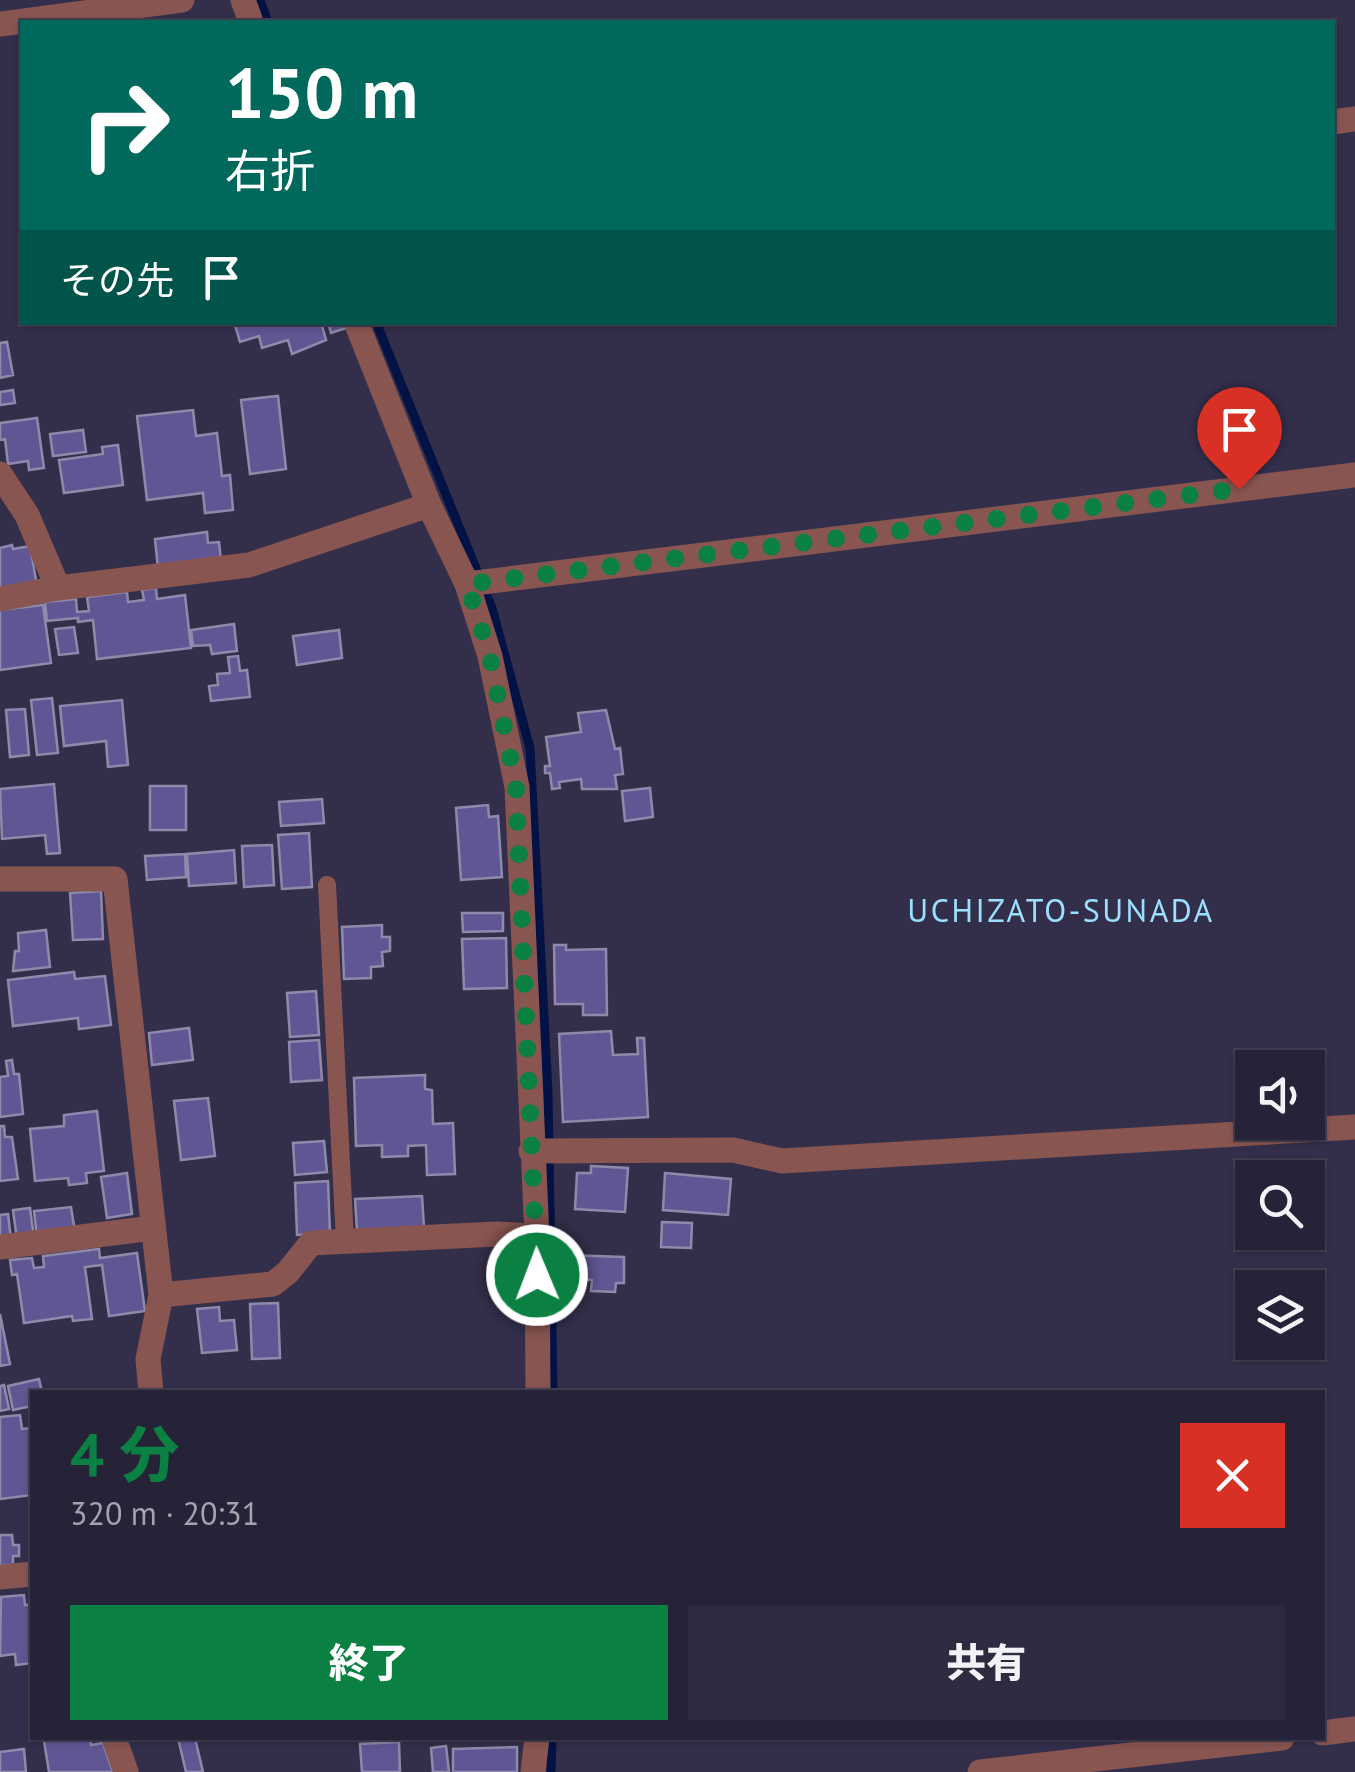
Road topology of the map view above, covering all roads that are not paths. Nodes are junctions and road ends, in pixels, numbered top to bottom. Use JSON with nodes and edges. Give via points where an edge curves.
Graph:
{"nodes":[{"id":1,"x":182,"y":0,"type":"edge"},
{"id":2,"x":30,"y":20,"type":"edge"},
{"id":3,"x":357,"y":325,"type":"edge"},
{"id":4,"x":0,"y":474,"type":"edge"},
{"id":5,"x":1355,"y":474,"type":"edge"},
{"id":6,"x":429,"y":506,"type":"junction"},
{"id":7,"x":467,"y":584,"type":"junction"},
{"id":8,"x":58,"y":588,"type":"junction"},
{"id":9,"x":0,"y":599,"type":"edge"},
{"id":10,"x":0,"y":879,"type":"edge"},
{"id":11,"x":327,"y":885,"type":"dead end"},
{"id":12,"x":1355,"y":1127,"type":"edge"},
{"id":13,"x":530,"y":1151,"type":"junction"},
{"id":14,"x":152,"y":1228,"type":"junction"},
{"id":15,"x":537,"y":1236,"type":"junction"},
{"id":16,"x":344,"y":1242,"type":"junction"},
{"id":17,"x":0,"y":1247,"type":"edge"},
{"id":18,"x":161,"y":1295,"type":"junction"},
{"id":19,"x":151,"y":1390,"type":"edge"},
{"id":20,"x":538,"y":1390,"type":"edge"},
{"id":21,"x":30,"y":1574,"type":"edge"},
{"id":22,"x":0,"y":1577,"type":"edge"},
{"id":23,"x":1355,"y":1729,"type":"edge"},
{"id":24,"x":1325,"y":1733,"type":"edge"},
{"id":25,"x":115,"y":1740,"type":"edge"},
{"id":26,"x":537,"y":1740,"type":"edge"},
{"id":27,"x":1264,"y":1740,"type":"edge"},
{"id":28,"x":126,"y":1772,"type":"edge"},
{"id":29,"x":534,"y":1772,"type":"edge"},
{"id":30,"x":980,"y":1772,"type":"edge"}],
"edges":[{"from":1,"to":2,"type":"street"},
{"from":3,"to":6,"type":"street"},
{"from":4,"to":8,"type":"street","via":[[27,516]]},
{"from":5,"to":7,"type":"street"},
{"from":6,"to":7,"type":"street"},
{"from":6,"to":8,"type":"street","via":[[249,565]]},
{"from":7,"to":13,"type":"street","via":[[490,656],[516,787]]},
{"from":8,"to":9,"type":"street"},
{"from":10,"to":14,"type":"street","via":[[115,879]]},
{"from":11,"to":16,"type":"lane"},
{"from":12,"to":13,"type":"street","via":[[782,1161],[734,1150]]},
{"from":13,"to":15,"type":"street"},
{"from":14,"to":17,"type":"street"},
{"from":14,"to":18,"type":"street"},
{"from":15,"to":16,"type":"street"},
{"from":15,"to":20,"type":"street"},
{"from":16,"to":18,"type":"street","via":[[311,1244],[273,1284]]},
{"from":18,"to":19,"type":"street","via":[[148,1358]]},
{"from":21,"to":22,"type":"street"},
{"from":23,"to":24,"type":"street"},
{"from":25,"to":28,"type":"street"},
{"from":26,"to":29,"type":"street"},
{"from":27,"to":30,"type":"street"}]}
